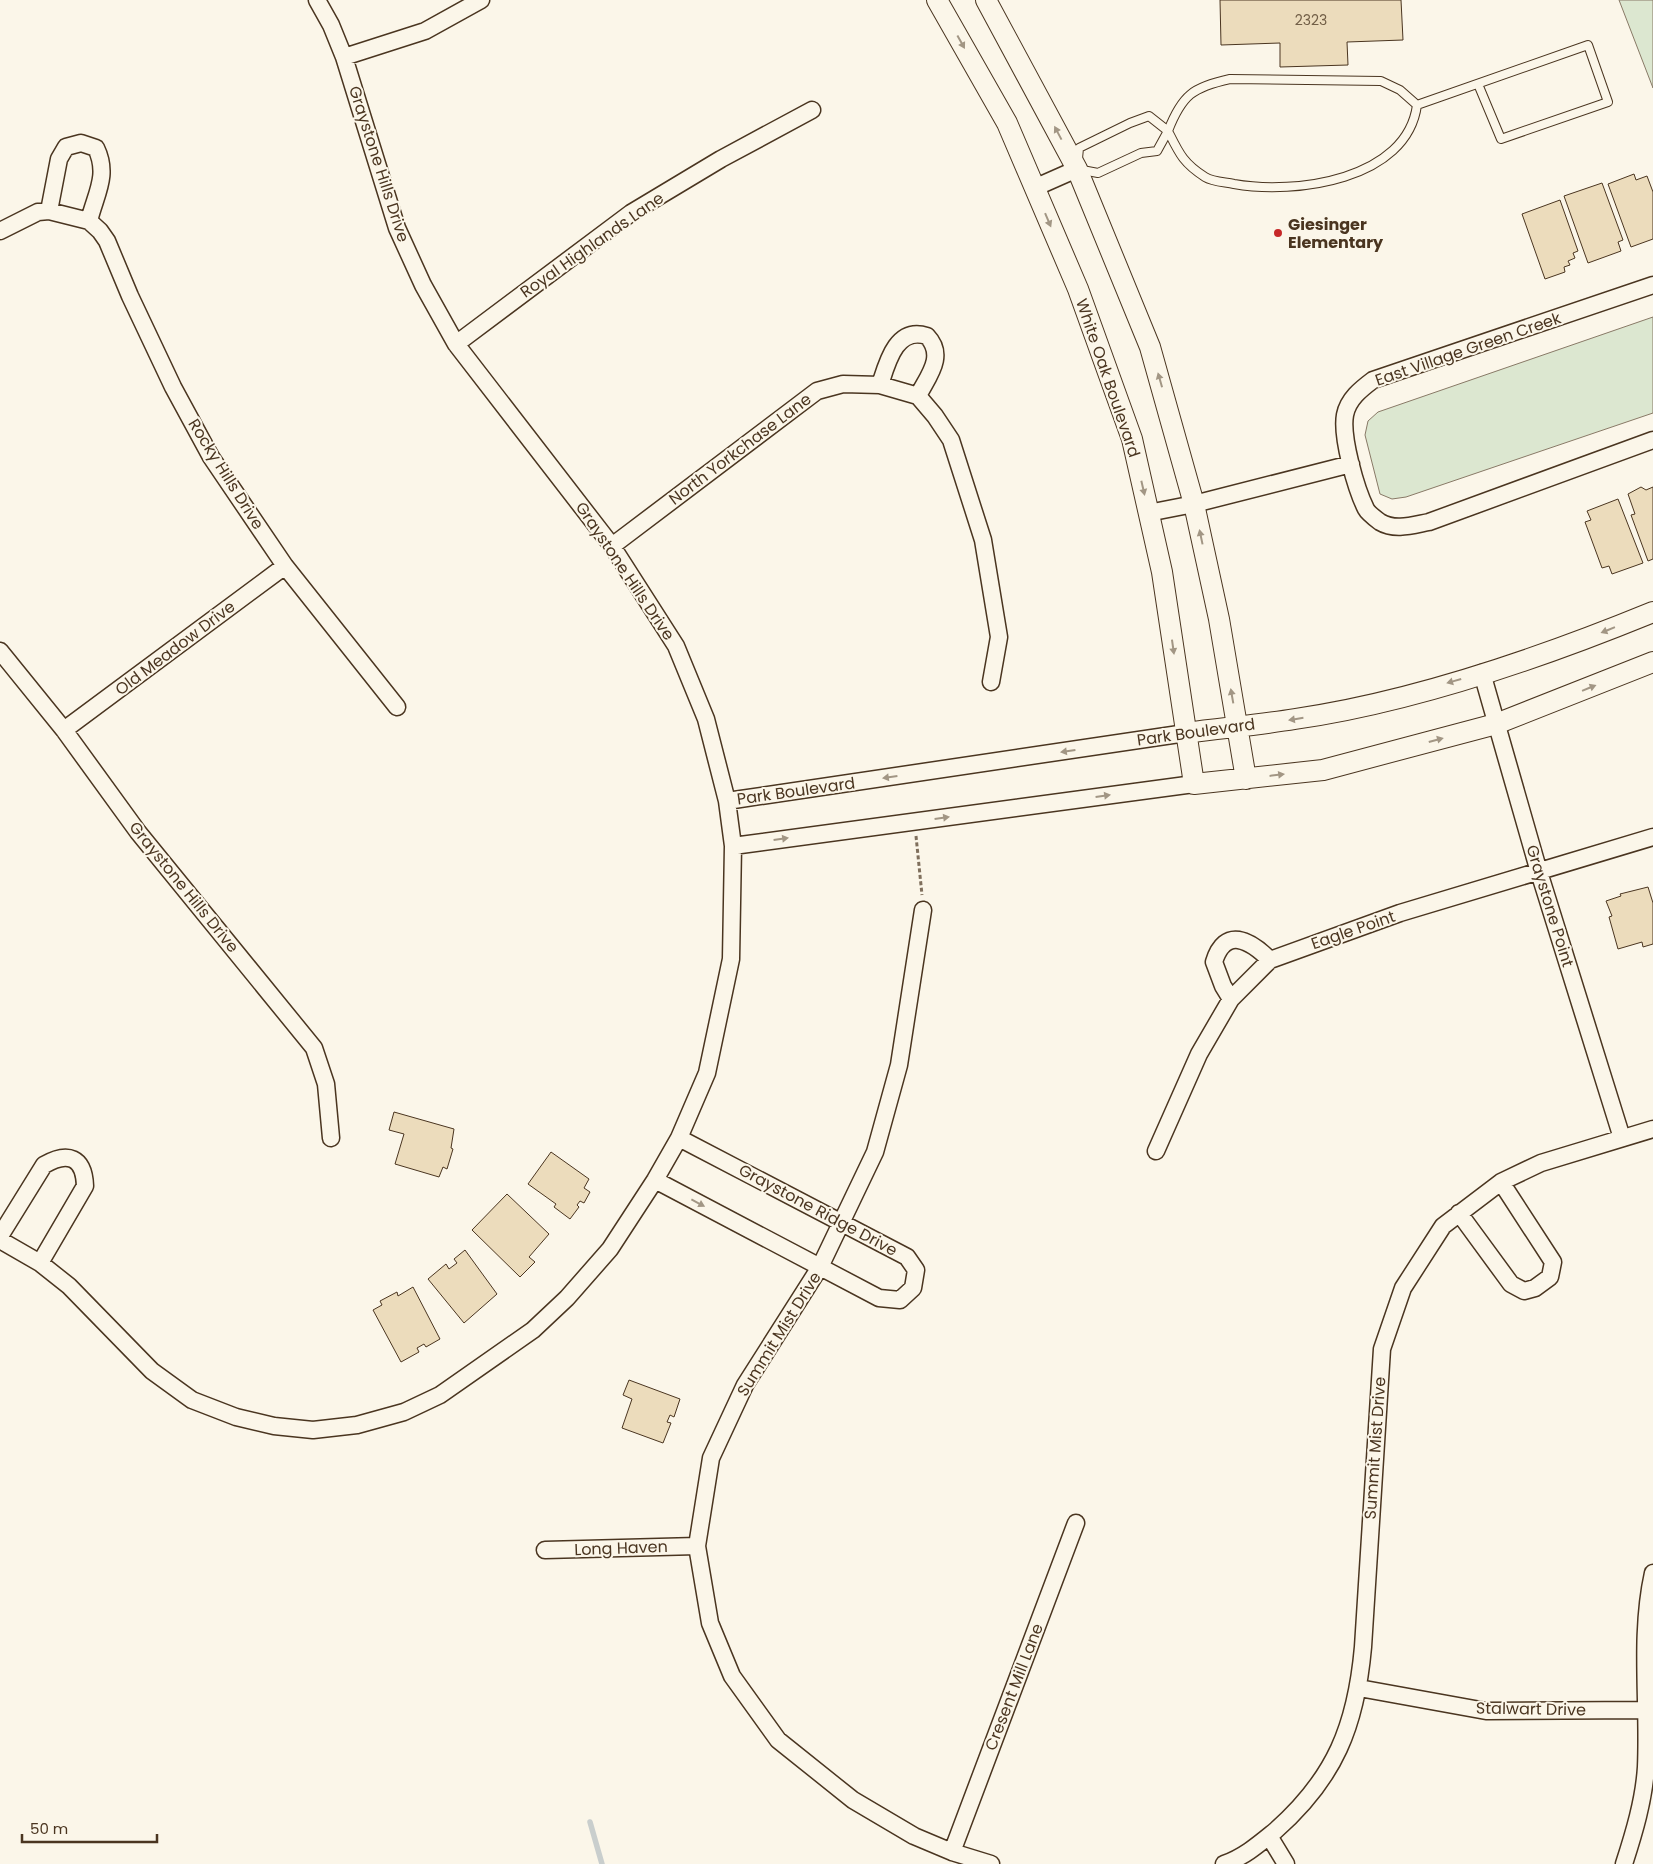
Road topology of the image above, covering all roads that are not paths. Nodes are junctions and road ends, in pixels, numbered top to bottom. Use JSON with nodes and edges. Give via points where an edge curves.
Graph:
{"nodes":[{"id":1,"x":317,"y":0,"type":"edge"},
{"id":2,"x":481,"y":0,"type":"edge"},
{"id":3,"x":938,"y":0,"type":"edge"},
{"id":4,"x":986,"y":0,"type":"edge"},
{"id":5,"x":344,"y":57,"type":"junction"},
{"id":6,"x":1478,"y":84,"type":"junction"},
{"id":7,"x":1417,"y":104,"type":"junction"},
{"id":8,"x":812,"y":110,"type":"dead end"},
{"id":9,"x":1168,"y":131,"type":"junction"},
{"id":10,"x":1077,"y":169,"type":"junction"},
{"id":11,"x":1034,"y":188,"type":"junction"},
{"id":12,"x":48,"y":211,"type":"junction"},
{"id":13,"x":89,"y":221,"type":"junction"},
{"id":14,"x":0,"y":231,"type":"edge"},
{"id":15,"x":1653,"y":285,"type":"edge"},
{"id":16,"x":456,"y":344,"type":"junction"},
{"id":17,"x":880,"y":385,"type":"junction"},
{"id":18,"x":918,"y":396,"type":"junction"},
{"id":19,"x":1653,"y":440,"type":"edge"},
{"id":20,"x":1351,"y":464,"type":"junction"},
{"id":21,"x":1194,"y":504,"type":"junction"},
{"id":22,"x":1148,"y":513,"type":"junction"},
{"id":23,"x":612,"y":546,"type":"junction"},
{"id":24,"x":285,"y":566,"type":"junction"},
{"id":25,"x":1653,"y":612,"type":"edge"},
{"id":26,"x":0,"y":651,"type":"edge"},
{"id":27,"x":1653,"y":662,"type":"edge"},
{"id":28,"x":1482,"y":673,"type":"junction"},
{"id":29,"x":991,"y":682,"type":"dead end"},
{"id":30,"x":397,"y":707,"type":"dead end"},
{"id":31,"x":1496,"y":724,"type":"junction"},
{"id":32,"x":1237,"y":725,"type":"junction"},
{"id":33,"x":64,"y":730,"type":"junction"},
{"id":34,"x":1186,"y":733,"type":"junction"},
{"id":35,"x":1246,"y":779,"type":"junction"},
{"id":36,"x":1194,"y":784,"type":"junction"},
{"id":37,"x":727,"y":801,"type":"junction"},
{"id":38,"x":1653,"y":837,"type":"edge"},
{"id":39,"x":733,"y":846,"type":"junction"},
{"id":40,"x":1539,"y":872,"type":"junction"},
{"id":41,"x":923,"y":910,"type":"road end"},
{"id":42,"x":1270,"y":960,"type":"junction"},
{"id":43,"x":1231,"y":999,"type":"junction"},
{"id":44,"x":1653,"y":1129,"type":"edge"},
{"id":45,"x":331,"y":1138,"type":"dead end"},
{"id":46,"x":679,"y":1138,"type":"junction"},
{"id":47,"x":1622,"y":1138,"type":"junction"},
{"id":48,"x":1156,"y":1152,"type":"dead end"},
{"id":49,"x":655,"y":1180,"type":"junction"},
{"id":50,"x":1501,"y":1182,"type":"junction"},
{"id":51,"x":1459,"y":1213,"type":"junction"},
{"id":52,"x":840,"y":1222,"type":"junction"},
{"id":53,"x":0,"y":1238,"type":"edge"},
{"id":54,"x":40,"y":1263,"type":"junction"},
{"id":55,"x":820,"y":1267,"type":"junction"},
{"id":56,"x":1076,"y":1523,"type":"dead end"},
{"id":57,"x":696,"y":1546,"type":"junction"},
{"id":58,"x":545,"y":1550,"type":"dead end"},
{"id":59,"x":1653,"y":1573,"type":"edge"},
{"id":60,"x":1359,"y":1688,"type":"junction"},
{"id":61,"x":1645,"y":1710,"type":"junction"},
{"id":62,"x":1269,"y":1836,"type":"junction"},
{"id":63,"x":952,"y":1852,"type":"junction"},
{"id":64,"x":1230,"y":1863,"type":"edge"},
{"id":65,"x":991,"y":1864,"type":"edge"},
{"id":66,"x":1286,"y":1864,"type":"edge"},
{"id":67,"x":1624,"y":1864,"type":"edge"}],
"edges":[{"from":1,"to":5,"type":"street","name":"Graystone Hills Drive"},
{"from":2,"to":5,"type":"street","via":[[425,31]]},
{"from":3,"to":11,"type":"street","name":"White Oak Boulevard","one_way":true,"via":[[1007,123]]},
{"from":10,"to":4,"type":"street","one_way":true},
{"from":5,"to":16,"type":"street","name":"Graystone Hills Drive","via":[[397,228],[423,285]]},
{"from":6,"to":6,"type":"lane","via":[[1588,45],[1608,102],[1501,139]]},
{"from":6,"to":7,"type":"lane"},
{"from":7,"to":9,"type":"lane","via":[[1400,90],[1381,81],[1230,79],[1188,95],[1174,115]]},
{"from":7,"to":9,"type":"lane","via":[[1408,134],[1395,149],[1373,165],[1333,180],[1291,188],[1244,186],[1207,178],[1184,161]]},
{"from":8,"to":16,"type":"street","name":"Royal Highlands Lane","via":[[631,213]]},
{"from":9,"to":10,"type":"lane","via":[[1158,151],[1141,153],[1098,173]]},
{"from":9,"to":10,"type":"lane","via":[[1149,116],[1130,123],[1080,148]]},
{"from":10,"to":11,"type":"street"},
{"from":21,"to":10,"type":"street","one_way":true,"via":[[1150,346]]},
{"from":11,"to":22,"type":"street","name":"White Oak Boulevard","one_way":true,"via":[[1078,289],[1132,439]]},
{"from":12,"to":13,"type":"street"},
{"from":12,"to":13,"type":"street","via":[[59,159],[66,147],[81,143],[96,148],[104,173]]},
{"from":12,"to":14,"type":"street","via":[[38,212]]},
{"from":13,"to":24,"type":"street","name":"Rocky Hills Drive","via":[[107,241],[165,371],[211,457]]},
{"from":15,"to":20,"type":"street","name":"East Village Green Creek","via":[[1373,380],[1350,402],[1345,415],[1344,436]]},
{"from":16,"to":23,"type":"street","name":"Graystone Hills Drive"},
{"from":17,"to":18,"type":"street","name":"North Yorkchase Lane"},
{"from":17,"to":18,"type":"street","via":[[899,341],[918,333],[927,336],[936,351],[936,361]]},
{"from":17,"to":23,"type":"street","name":"North Yorkchase Lane","via":[[843,384],[817,391]]},
{"from":18,"to":29,"type":"street","via":[[951,440],[983,540],[999,637]]},
{"from":19,"to":20,"type":"street","name":"East Village Green Creek","via":[[1429,522],[1399,527],[1381,523],[1367,511]]},
{"from":20,"to":21,"type":"street"},
{"from":21,"to":22,"type":"street"},
{"from":32,"to":21,"type":"street","one_way":true,"via":[[1219,619]]},
{"from":22,"to":34,"type":"street","name":"White Oak Boulevard","one_way":true,"via":[[1162,572]]},
{"from":23,"to":37,"type":"street","name":"Graystone Hills Drive","via":[[676,646],[706,719]]},
{"from":24,"to":30,"type":"street","name":"Rocky Hills Drive"},
{"from":24,"to":33,"type":"street","name":"Old Meadow Drive"},
{"from":25,"to":28,"type":"street","name":"Park Boulevard","one_way":true,"via":[[1588,638]]},
{"from":26,"to":33,"type":"street","name":"Graystone Hills Drive"},
{"from":31,"to":27,"type":"street","one_way":true},
{"from":28,"to":31,"type":"street","name":"Graystone Point"},
{"from":28,"to":32,"type":"street","name":"Park Boulevard","one_way":true,"via":[[1396,698],[1295,719]]},
{"from":35,"to":31,"type":"street","one_way":true,"via":[[1323,770]]},
{"from":31,"to":40,"type":"street","name":"Graystone Point"},
{"from":32,"to":34,"type":"street","name":"Park Boulevard"},
{"from":32,"to":35,"type":"street"},
{"from":33,"to":45,"type":"street","name":"Graystone Hills Drive","via":[[138,832],[314,1048],[326,1084]]},
{"from":34,"to":36,"type":"street","name":"White Oak Boulevard"},
{"from":34,"to":37,"type":"street","name":"Park Boulevard","one_way":true},
{"from":35,"to":36,"type":"street"},
{"from":39,"to":36,"type":"street","one_way":true},
{"from":37,"to":39,"type":"street","name":"Graystone Hills Drive"},
{"from":38,"to":40,"type":"street","name":"Eagle Point"},
{"from":39,"to":46,"type":"street","name":"Graystone Hills Drive","via":[[730,959],[707,1073]]},
{"from":40,"to":42,"type":"street","name":"Eagle Point","via":[[1400,913]]},
{"from":40,"to":47,"type":"street","name":"Graystone Point"},
{"from":41,"to":52,"type":"street","name":"Summit Mist Drive","via":[[899,1065],[876,1152]]},
{"from":42,"to":43,"type":"street","name":"Eagle Point"},
{"from":42,"to":43,"type":"street","via":[[1243,941],[1232,939],[1223,943],[1214,962]]},
{"from":43,"to":48,"type":"street","name":"Eagle Point","via":[[1199,1054]]},
{"from":44,"to":47,"type":"street","name":"Summit Mist Drive"},
{"from":46,"to":49,"type":"street","name":"Graystone Hills Drive"},
{"from":46,"to":52,"type":"street","name":"Graystone Ridge Drive"},
{"from":47,"to":50,"type":"street","name":"Summit Mist Drive","via":[[1541,1163]]},
{"from":49,"to":54,"type":"street","name":"Graystone Hills Drive","via":[[610,1249],[567,1298],[533,1330],[440,1395],[404,1412],[357,1425],[313,1430],[274,1426],[236,1417],[192,1400],[152,1371],[69,1286]]},
{"from":49,"to":55,"type":"street","name":"Graystone Ridge Drive","one_way":true},
{"from":50,"to":51,"type":"street","name":"Summit Mist Drive"},
{"from":50,"to":51,"type":"street","via":[[1553,1262],[1550,1277],[1535,1288],[1524,1291],[1511,1284]]},
{"from":51,"to":60,"type":"street","name":"Summit Mist Drive","via":[[1443,1226],[1403,1288],[1382,1349]]},
{"from":52,"to":55,"type":"street","name":"Summit Mist Drive"},
{"from":52,"to":55,"type":"street","name":"Graystone Ridge Drive","via":[[907,1257],[916,1270],[913,1288],[900,1300],[879,1298]]},
{"from":53,"to":54,"type":"street","name":"Graystone Hills Drive"},
{"from":53,"to":54,"type":"street","via":[[44,1164],[55,1158],[68,1157],[78,1163],[85,1174],[85,1186]]},
{"from":55,"to":57,"type":"street","name":"Summit Mist Drive","via":[[744,1385],[711,1458]]},
{"from":56,"to":63,"type":"street","name":"Cresent Mill Lane"},
{"from":57,"to":58,"type":"street","name":"Long Haven"},
{"from":57,"to":63,"type":"street","name":"Summit Mist Drive","via":[[710,1623],[732,1676],[778,1740],[853,1800],[914,1836]]},
{"from":59,"to":61,"type":"street","via":[[1647,1602]]},
{"from":60,"to":61,"type":"street","name":"Stalwart Drive","via":[[1486,1710]]},
{"from":60,"to":62,"type":"street","name":"Summit Mist Drive","via":[[1349,1726],[1330,1768],[1293,1815]]},
{"from":61,"to":67,"type":"street","via":[[1646,1768],[1636,1826]]},
{"from":62,"to":64,"type":"street","name":"Summit Mist Drive"},
{"from":62,"to":66,"type":"street"},
{"from":63,"to":65,"type":"street","name":"Summit Mist Drive"}]}
